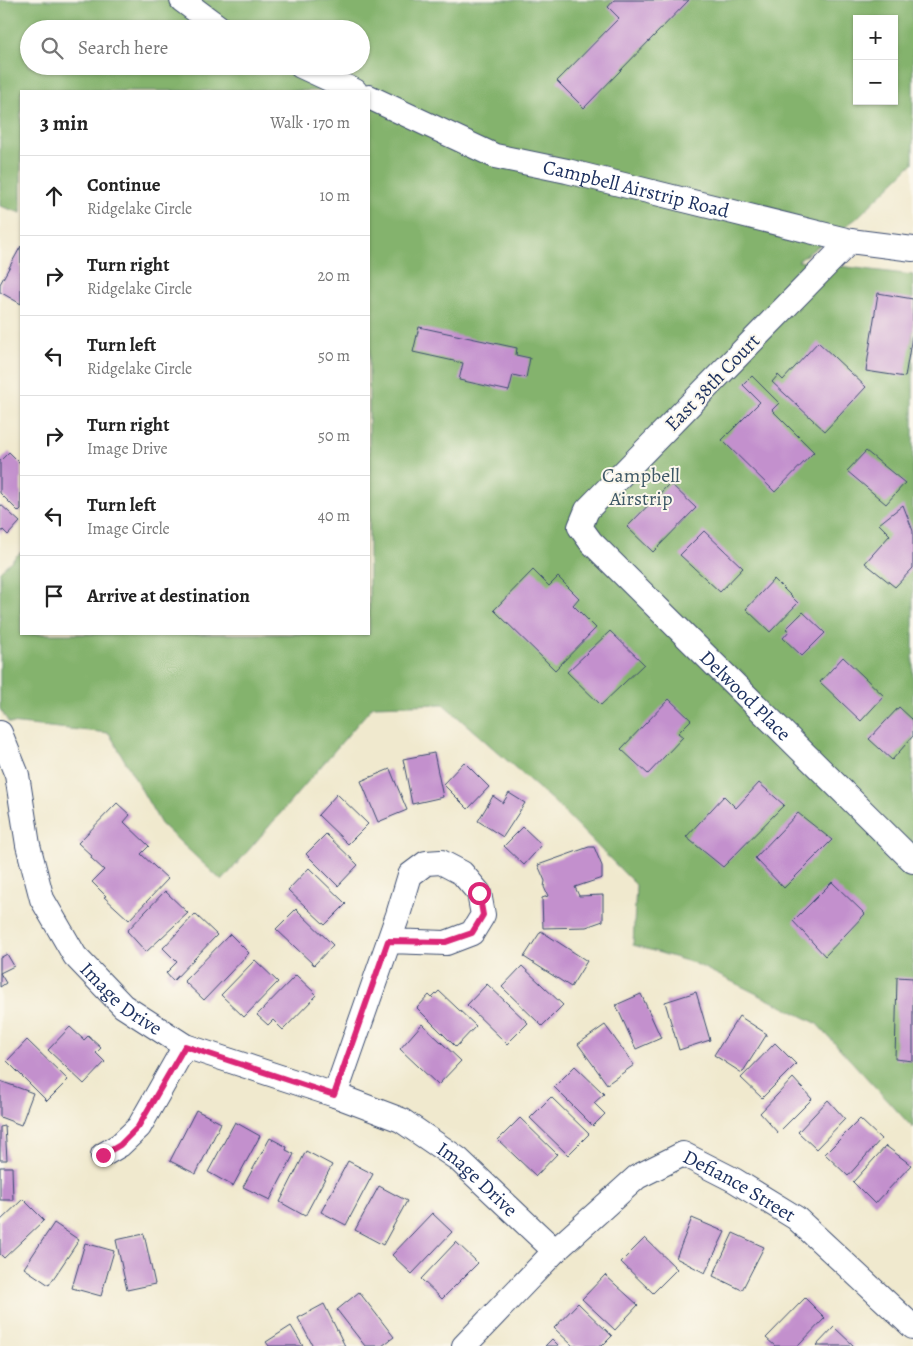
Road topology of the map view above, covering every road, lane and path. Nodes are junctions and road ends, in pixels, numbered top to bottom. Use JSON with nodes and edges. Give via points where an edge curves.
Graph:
{"nodes":[{"id":1,"x":182,"y":0,"type":"edge"},
{"id":2,"x":209,"y":20,"type":"edge"},
{"id":3,"x":321,"y":75,"type":"edge"},
{"id":4,"x":354,"y":90,"type":"edge"},
{"id":5,"x":370,"y":97,"type":"edge"},
{"id":6,"x":850,"y":242,"type":"junction"},
{"id":7,"x":913,"y":249,"type":"edge"},
{"id":8,"x":580,"y":527,"type":"joint"},
{"id":9,"x":0,"y":733,"type":"edge"},
{"id":10,"x":913,"y":862,"type":"edge"},
{"id":11,"x":388,"y":941,"type":"dead end"},
{"id":12,"x":185,"y":1046,"type":"junction"},
{"id":13,"x":334,"y":1095,"type":"junction"},
{"id":14,"x":103,"y":1155,"type":"dead end"},
{"id":15,"x":555,"y":1251,"type":"junction"},
{"id":16,"x":913,"y":1327,"type":"edge"},
{"id":17,"x":464,"y":1346,"type":"edge"}],
"edges":[{"from":1,"to":2,"type":"street"},
{"from":3,"to":4,"type":"street"},
{"from":5,"to":6,"type":"street","name":"Campbell Airstrip Road","via":[[495,156]]},
{"from":6,"to":7,"type":"street","name":"Campbell Airstrip Road"},
{"from":6,"to":8,"type":"street","name":"East 38th Court","via":[[587,510]]},
{"from":8,"to":10,"type":"street","name":"Delwood Place","via":[[590,542]]},
{"from":9,"to":12,"type":"street","name":"Image Drive","via":[[17,775],[28,845],[42,899],[75,956],[124,1006]]},
{"from":11,"to":13,"type":"street"},
{"from":12,"to":13,"type":"street","name":"Image Drive"},
{"from":12,"to":14,"type":"street","via":[[138,1127],[120,1145]]},
{"from":13,"to":15,"type":"street","name":"Image Drive","via":[[401,1120],[458,1159]]},
{"from":15,"to":16,"type":"street","name":"Defiance Street","via":[[636,1176],[683,1154],[734,1180],[796,1218]]},
{"from":15,"to":17,"type":"street"}]}
